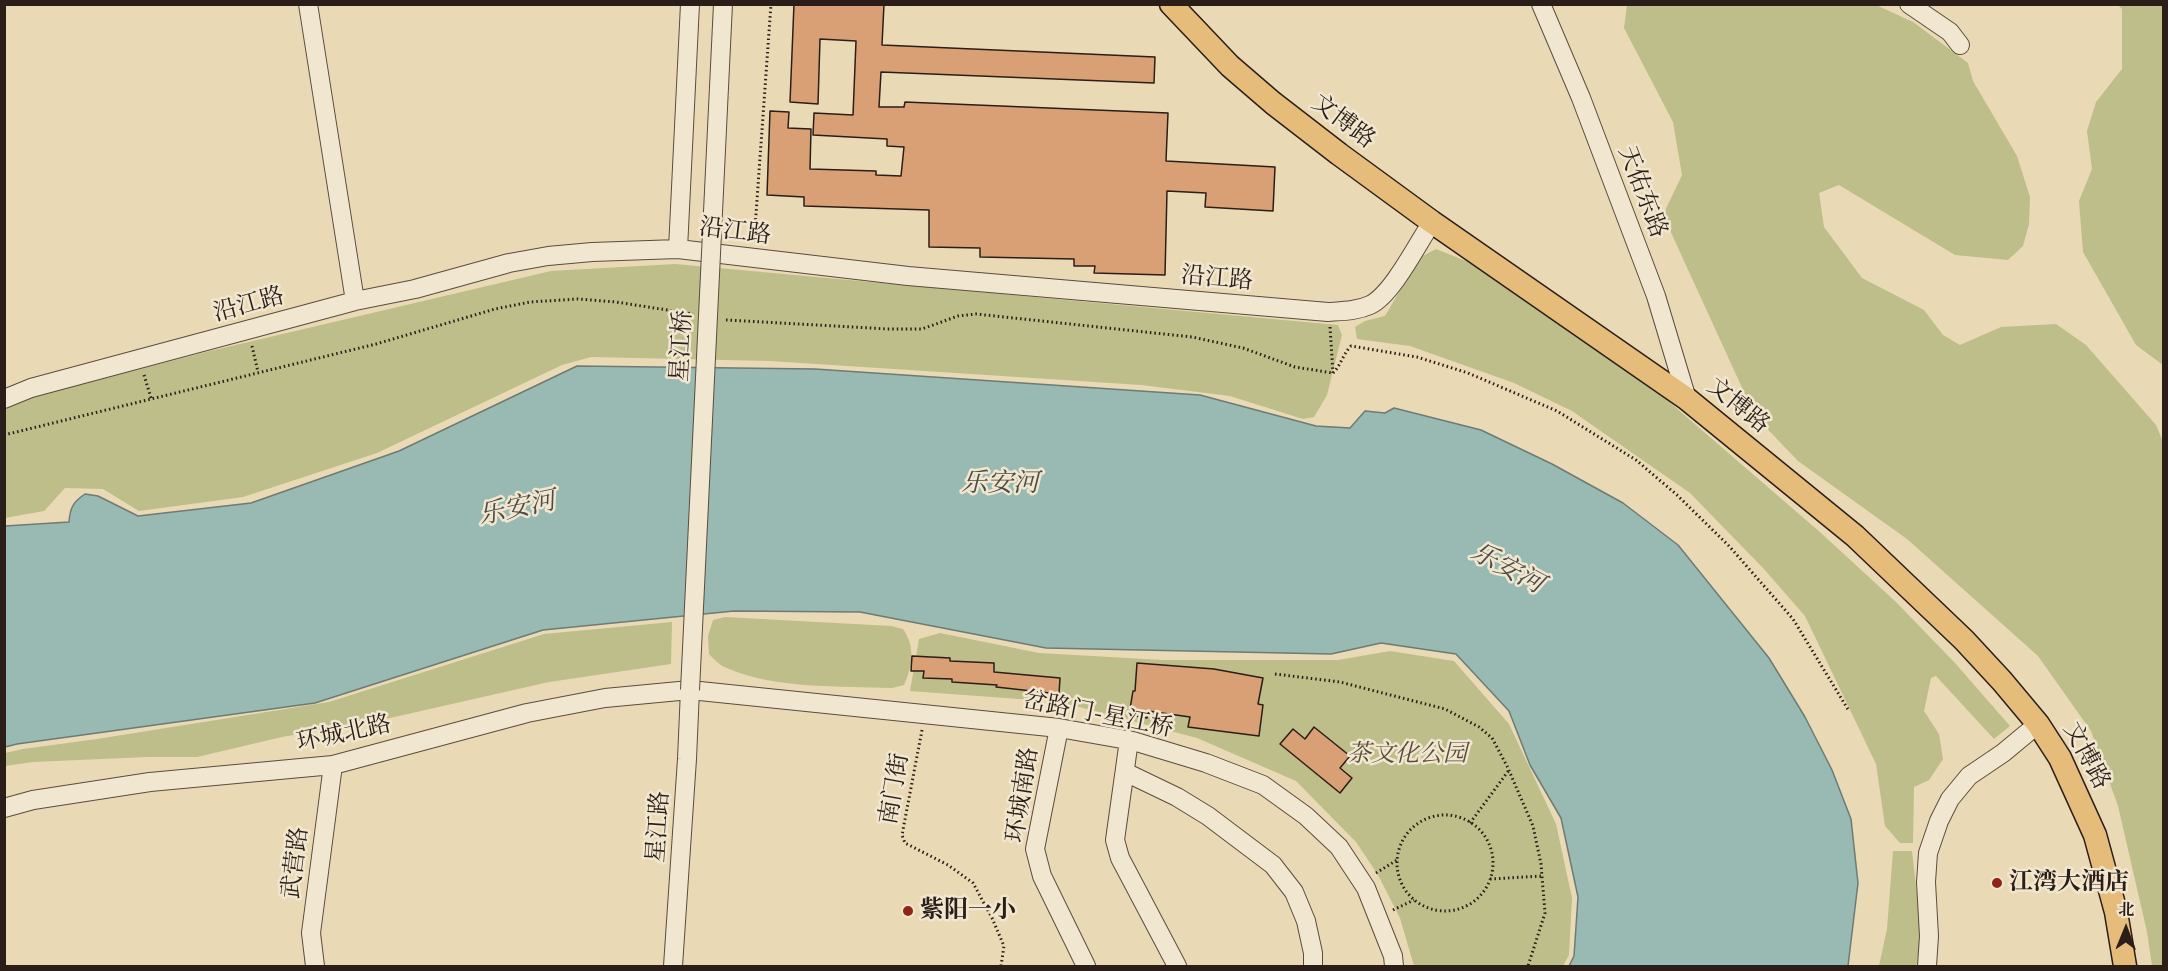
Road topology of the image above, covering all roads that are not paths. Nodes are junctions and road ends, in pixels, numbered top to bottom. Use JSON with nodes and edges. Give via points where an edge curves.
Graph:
{"nodes":[{"id":1,"x":308,"y":4,"type":"edge"},
{"id":2,"x":690,"y":4,"type":"edge"},
{"id":3,"x":723,"y":4,"type":"edge"},
{"id":4,"x":1171,"y":4,"type":"edge"},
{"id":5,"x":1541,"y":4,"type":"edge"},
{"id":6,"x":1909,"y":4,"type":"edge"},
{"id":7,"x":1960,"y":45,"type":"dead end"},
{"id":8,"x":1432,"y":222,"type":"junction"},
{"id":9,"x":678,"y":249,"type":"junction"},
{"id":10,"x":355,"y":301,"type":"junction"},
{"id":11,"x":4,"y":399,"type":"edge"},
{"id":12,"x":1687,"y":399,"type":"junction"},
{"id":13,"x":690,"y":690,"type":"junction"},
{"id":14,"x":2038,"y":724,"type":"junction"},
{"id":15,"x":1059,"y":728,"type":"junction"},
{"id":16,"x":1129,"y":740,"type":"junction"},
{"id":17,"x":333,"y":765,"type":"junction"},
{"id":18,"x":1125,"y":772,"type":"junction"},
{"id":19,"x":4,"y":808,"type":"edge"},
{"id":20,"x":315,"y":966,"type":"edge"},
{"id":21,"x":673,"y":966,"type":"edge"},
{"id":22,"x":1086,"y":966,"type":"edge"},
{"id":23,"x":1177,"y":966,"type":"edge"},
{"id":24,"x":1313,"y":966,"type":"edge"},
{"id":25,"x":1394,"y":966,"type":"edge"},
{"id":26,"x":1927,"y":966,"type":"edge"},
{"id":27,"x":2125,"y":966,"type":"edge"}],
"edges":[{"from":1,"to":10,"type":"street"},
{"from":2,"to":9,"type":"street"},
{"from":3,"to":13,"type":"street","name":"星江桥","bridge":true},
{"from":4,"to":8,"type":"main road","name":"文博路","via":[[1230,66],[1273,103]]},
{"from":5,"to":12,"type":"street","name":"天佑东路","via":[[1656,296]]},
{"from":6,"to":7,"type":"street","via":[[1950,32]]},
{"from":8,"to":9,"type":"street","name":"沿江路","via":[[1386,292],[1372,304],[1328,312],[908,276]]},
{"from":8,"to":12,"type":"main road","name":"文博路"},
{"from":9,"to":10,"type":"street","name":"沿江路","via":[[548,256]]},
{"from":10,"to":11,"type":"street","name":"沿江路","via":[[31,388]]},
{"from":12,"to":14,"type":"main road","name":"文博路","via":[[1855,536],[1971,648]]},
{"from":13,"to":15,"type":"street","name":"岔路门-星江桥"},
{"from":13,"to":17,"type":"street","name":"环城北路","via":[[605,698],[527,713]]},
{"from":13,"to":21,"type":"street","name":"星江路"},
{"from":14,"to":26,"type":"street","via":[[1969,776],[1950,799],[1939,821],[1928,853]]},
{"from":14,"to":27,"type":"main road","name":"文博路","via":[[2060,758],[2095,835],[2116,912]]},
{"from":15,"to":16,"type":"street","name":"岔路门-星江桥"},
{"from":15,"to":22,"type":"street","name":"环城南路","via":[[1035,849],[1042,876]]},
{"from":16,"to":18,"type":"street"},
{"from":16,"to":25,"type":"street","name":"岔路门-星江桥","via":[[1263,785],[1306,816],[1339,847],[1362,881]]},
{"from":17,"to":19,"type":"street","name":"环城北路","via":[[150,782]]},
{"from":17,"to":20,"type":"street","name":"武营路","via":[[311,933]]},
{"from":18,"to":23,"type":"street","via":[[1115,840],[1120,858]]},
{"from":18,"to":24,"type":"street","via":[[1208,816],[1273,865],[1294,892],[1306,921]]}]}
